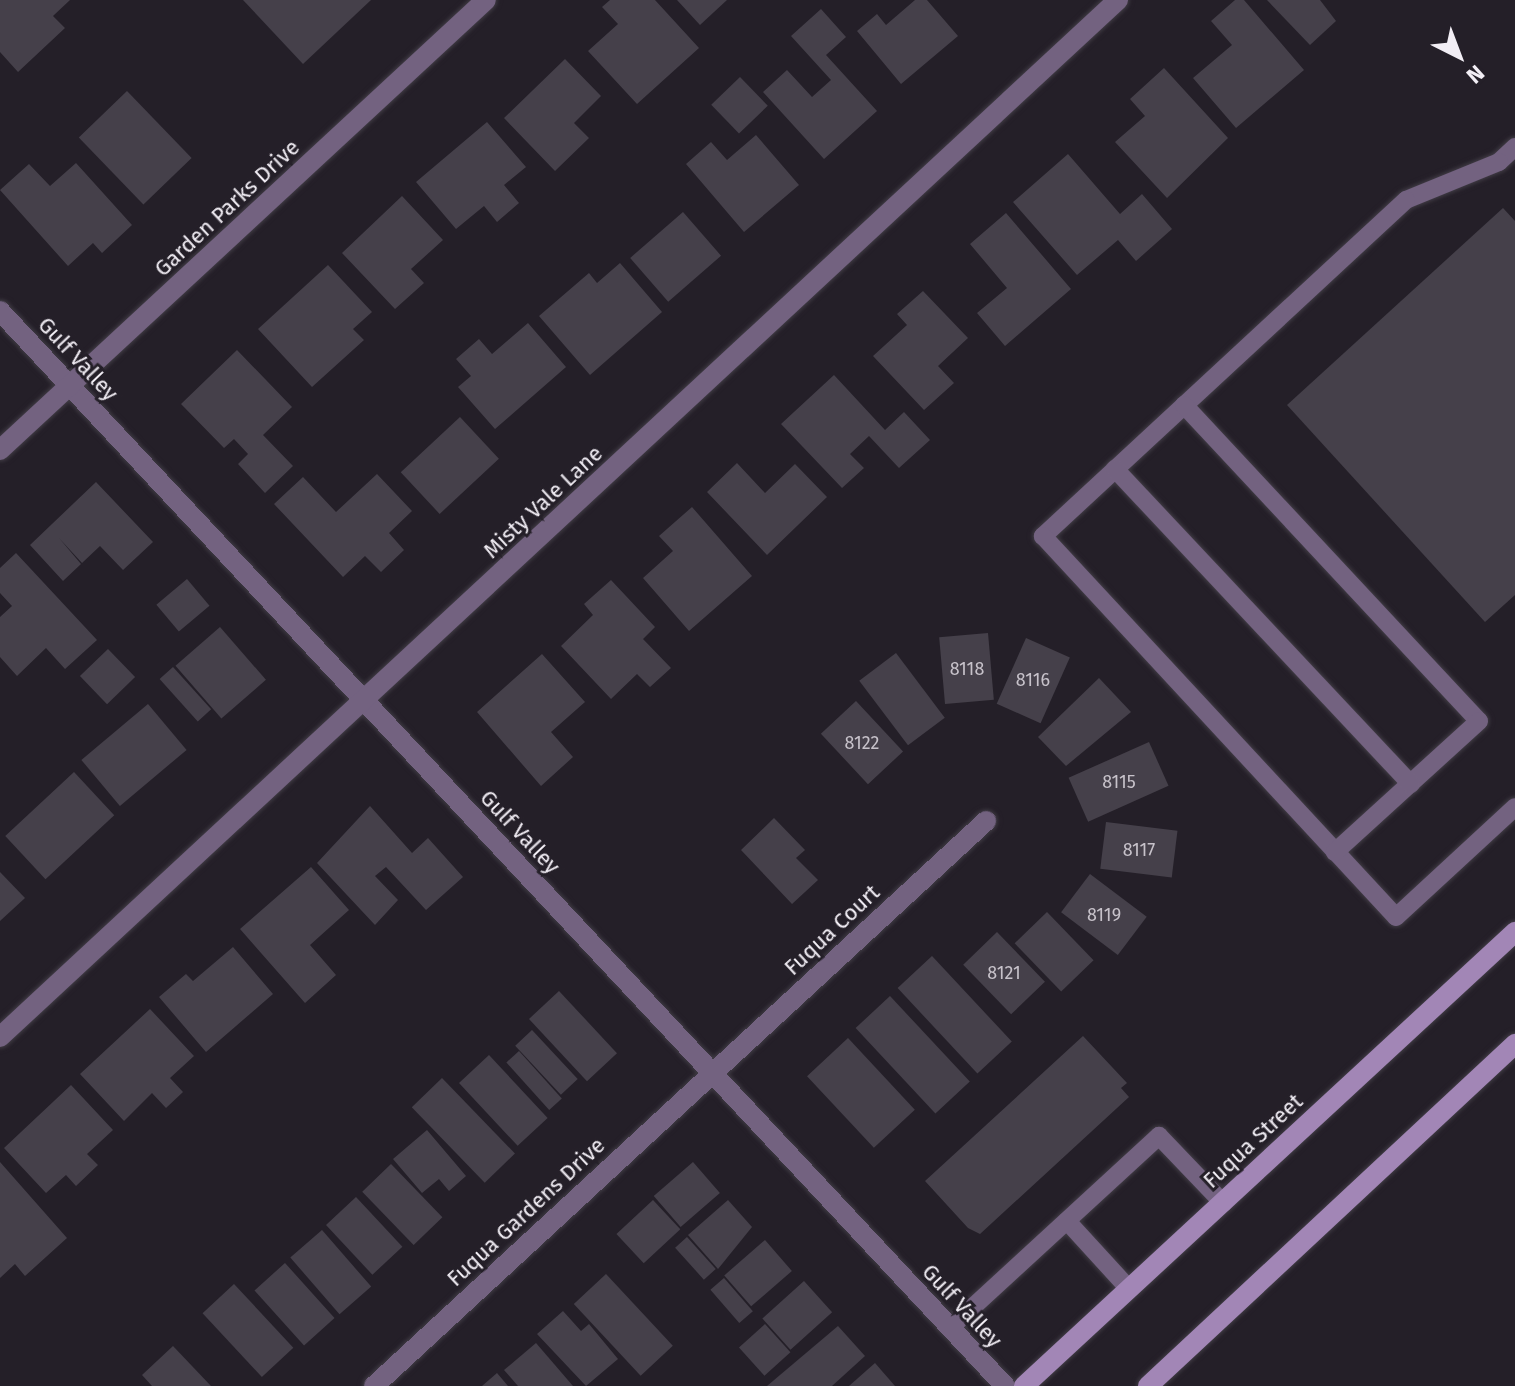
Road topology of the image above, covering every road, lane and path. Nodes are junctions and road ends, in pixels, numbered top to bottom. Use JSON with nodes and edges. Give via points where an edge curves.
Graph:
{"nodes":[{"id":1,"x":486,"y":0,"type":"edge"},
{"id":2,"x":1118,"y":0,"type":"edge"},
{"id":3,"x":1515,"y":147,"type":"edge"},
{"id":4,"x":0,"y":311,"type":"edge"},
{"id":5,"x":70,"y":386,"type":"junction"},
{"id":6,"x":1184,"y":405,"type":"junction"},
{"id":7,"x":0,"y":450,"type":"edge"},
{"id":8,"x":1115,"y":469,"type":"junction"},
{"id":9,"x":365,"y":701,"type":"junction"},
{"id":10,"x":1411,"y":784,"type":"junction"},
{"id":11,"x":1515,"y":807,"type":"edge"},
{"id":12,"x":986,"y":821,"type":"dead end"},
{"id":13,"x":1335,"y":852,"type":"junction"},
{"id":14,"x":1515,"y":932,"type":"edge"},
{"id":15,"x":0,"y":1037,"type":"edge"},
{"id":16,"x":1515,"y":1044,"type":"edge"},
{"id":17,"x":711,"y":1074,"type":"junction"},
{"id":18,"x":1223,"y":1203,"type":"junction"},
{"id":19,"x":1067,"y":1221,"type":"junction"},
{"id":20,"x":1129,"y":1289,"type":"junction"},
{"id":21,"x":950,"y":1328,"type":"junction"},
{"id":22,"x":374,"y":1386,"type":"edge"},
{"id":23,"x":1005,"y":1386,"type":"edge"},
{"id":24,"x":1024,"y":1386,"type":"edge"},
{"id":25,"x":1148,"y":1386,"type":"edge"}],
"edges":[{"from":1,"to":5,"type":"street","name":"Garden Parks Drive"},
{"from":2,"to":9,"type":"street","name":"Misty Vale Lane"},
{"from":3,"to":6,"type":"lane","via":[[1499,162],[1406,200]]},
{"from":4,"to":5,"type":"street","name":"Gulf Valley"},
{"from":5,"to":7,"type":"street","name":"Garden Parks Drive"},
{"from":5,"to":9,"type":"street","name":"Gulf Valley"},
{"from":6,"to":8,"type":"lane"},
{"from":6,"to":10,"type":"lane","via":[[1479,721]]},
{"from":8,"to":10,"type":"lane"},
{"from":8,"to":13,"type":"lane","via":[[1043,536]]},
{"from":9,"to":15,"type":"street","name":"Misty Vale Lane"},
{"from":9,"to":17,"type":"street","name":"Gulf Valley"},
{"from":10,"to":13,"type":"lane"},
{"from":11,"to":13,"type":"lane","via":[[1396,917]]},
{"from":12,"to":17,"type":"street","name":"Fuqua Court"},
{"from":14,"to":18,"type":"main road","name":"Fuqua Street"},
{"from":16,"to":25,"type":"main road"},
{"from":17,"to":21,"type":"street","name":"Gulf Valley"},
{"from":17,"to":22,"type":"street","name":"Fuqua Gardens Drive"},
{"from":18,"to":19,"type":"lane","via":[[1159,1136]]},
{"from":18,"to":20,"type":"main road","name":"Fuqua Street"},
{"from":19,"to":20,"type":"lane"},
{"from":19,"to":21,"type":"lane"},
{"from":20,"to":24,"type":"main road","name":"Fuqua Street"},
{"from":21,"to":23,"type":"street","name":"Gulf Valley"}]}
